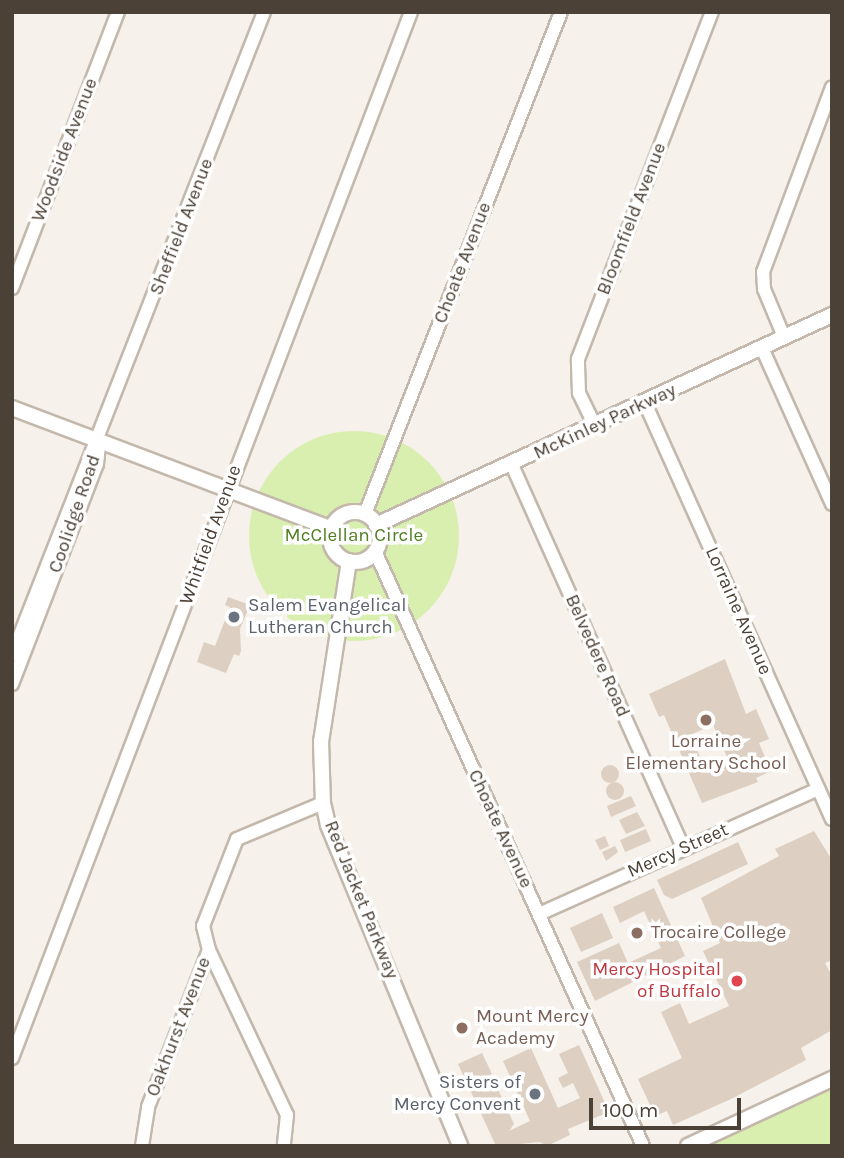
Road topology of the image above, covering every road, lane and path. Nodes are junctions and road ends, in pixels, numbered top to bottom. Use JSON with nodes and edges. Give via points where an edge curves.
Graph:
{"nodes":[{"id":1,"x":118,"y":12,"type":"edge"},
{"id":2,"x":264,"y":12,"type":"edge"},
{"id":3,"x":411,"y":12,"type":"edge"},
{"id":4,"x":561,"y":12,"type":"edge"},
{"id":5,"x":712,"y":12,"type":"edge"},
{"id":6,"x":832,"y":87,"type":"edge"},
{"id":7,"x":12,"y":288,"type":"edge"},
{"id":8,"x":832,"y":315,"type":"edge"},
{"id":9,"x":784,"y":337,"type":"junction"},
{"id":10,"x":762,"y":348,"type":"junction"},
{"id":11,"x":645,"y":403,"type":"junction"},
{"id":12,"x":12,"y":408,"type":"edge"},
{"id":13,"x":595,"y":426,"type":"junction"},
{"id":14,"x":99,"y":442,"type":"junction"},
{"id":15,"x":512,"y":465,"type":"junction"},
{"id":16,"x":229,"y":490,"type":"junction"},
{"id":17,"x":832,"y":504,"type":"edge"},
{"id":18,"x":365,"y":514,"type":"junction"},
{"id":19,"x":376,"y":524,"type":"junction"},
{"id":20,"x":331,"y":529,"type":"junction"},
{"id":21,"x":375,"y":551,"type":"junction"},
{"id":22,"x":349,"y":561,"type":"junction"},
{"id":23,"x":36,"y":609,"type":"junction"},
{"id":24,"x":12,"y":656,"type":"edge"},
{"id":25,"x":12,"y":684,"type":"edge"},
{"id":26,"x":818,"y":789,"type":"junction"},
{"id":27,"x":323,"y":803,"type":"junction"},
{"id":28,"x":832,"y":819,"type":"edge"},
{"id":29,"x":683,"y":847,"type":"junction"},
{"id":30,"x":539,"y":914,"type":"junction"},
{"id":31,"x":209,"y":950,"type":"junction"},
{"id":32,"x":12,"y":1058,"type":"edge"},
{"id":33,"x":832,"y":1079,"type":"edge"},
{"id":34,"x":142,"y":1146,"type":"edge"},
{"id":35,"x":284,"y":1146,"type":"edge"},
{"id":36,"x":460,"y":1146,"type":"edge"},
{"id":37,"x":643,"y":1146,"type":"edge"},
{"id":38,"x":688,"y":1146,"type":"edge"}],
"edges":[{"from":1,"to":7,"type":"street","name":"Woodside Avenue"},
{"from":2,"to":14,"type":"street","name":"Sheffield Avenue"},
{"from":3,"to":16,"type":"street","name":"Whitfield Avenue"},
{"from":4,"to":18,"type":"street","name":"Choate Avenue"},
{"from":5,"to":13,"type":"street","name":"Bloomfield Avenue","via":[[578,359],[579,393]]},
{"from":6,"to":9,"type":"street","via":[[763,272],[764,289]]},
{"from":8,"to":9,"type":"street","name":"McKinley Parkway"},
{"from":9,"to":10,"type":"street","name":"McKinley Parkway"},
{"from":10,"to":11,"type":"street","name":"McKinley Parkway"},
{"from":10,"to":17,"type":"street"},
{"from":11,"to":13,"type":"street","name":"McKinley Parkway"},
{"from":11,"to":26,"type":"street","name":"Lorraine Avenue"},
{"from":12,"to":14,"type":"street"},
{"from":13,"to":15,"type":"street","name":"McKinley Parkway"},
{"from":14,"to":16,"type":"street"},
{"from":14,"to":23,"type":"street","name":"Coolidge Road","via":[[97,464]]},
{"from":15,"to":19,"type":"street","name":"McKinley Parkway"},
{"from":15,"to":29,"type":"street","name":"Belvedere Road"},
{"from":16,"to":20,"type":"street"},
{"from":16,"to":32,"type":"street","name":"Whitfield Avenue"},
{"from":18,"to":19,"type":"street"},
{"from":18,"to":20,"type":"street","via":[[345,514]]},
{"from":19,"to":21,"type":"street","via":[[379,540]]},
{"from":20,"to":22,"type":"street","via":[[334,550]]},
{"from":21,"to":22,"type":"street","via":[[365,559]]},
{"from":21,"to":30,"type":"street","name":"Choate Avenue"},
{"from":22,"to":27,"type":"street","name":"Red Jacket Parkway","via":[[321,741]]},
{"from":23,"to":24,"type":"street","name":"Coolidge Road"},
{"from":23,"to":25,"type":"street","name":"Coolidge Road"},
{"from":26,"to":28,"type":"street","name":"Lorraine Avenue"},
{"from":26,"to":29,"type":"street","name":"Mercy Street"},
{"from":27,"to":31,"type":"street","name":"Oakhurst Avenue","via":[[237,839],[203,926]]},
{"from":27,"to":36,"type":"street","name":"Red Jacket Parkway","via":[[328,825]]},
{"from":29,"to":30,"type":"street","name":"Mercy Street"},
{"from":30,"to":37,"type":"street","name":"Choate Avenue"},
{"from":31,"to":34,"type":"street","name":"Oakhurst Avenue","via":[[148,1107]]},
{"from":31,"to":35,"type":"street","via":[[287,1115]]},
{"from":33,"to":38,"type":"street"}]}
